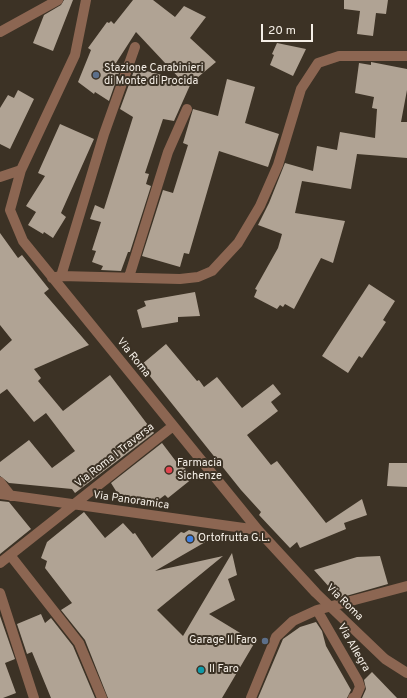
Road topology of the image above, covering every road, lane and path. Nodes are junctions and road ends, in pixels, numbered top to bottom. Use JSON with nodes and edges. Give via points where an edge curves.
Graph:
{"nodes":[{"id":1,"x":58,"y":0,"type":"edge"},
{"id":2,"x":86,"y":0,"type":"edge"},
{"id":3,"x":0,"y":32,"type":"edge"},
{"id":4,"x":135,"y":47,"type":"dead end"},
{"id":5,"x":407,"y":56,"type":"edge"},
{"id":6,"x":187,"y":109,"type":"dead end"},
{"id":7,"x":21,"y":170,"type":"junction"},
{"id":8,"x":0,"y":177,"type":"edge"},
{"id":9,"x":57,"y":277,"type":"junction"},
{"id":10,"x":129,"y":277,"type":"junction"},
{"id":11,"x":173,"y":426,"type":"junction"},
{"id":12,"x":0,"y":482,"type":"edge"},
{"id":13,"x":0,"y":494,"type":"edge"},
{"id":14,"x":11,"y":496,"type":"junction"},
{"id":15,"x":72,"y":505,"type":"junction"},
{"id":16,"x":258,"y":530,"type":"junction"},
{"id":17,"x":10,"y":555,"type":"junction"},
{"id":18,"x":0,"y":563,"type":"edge"},
{"id":19,"x":407,"y":586,"type":"edge"},
{"id":20,"x":0,"y":593,"type":"edge"},
{"id":21,"x":317,"y":610,"type":"junction"},
{"id":22,"x":407,"y":673,"type":"edge"},
{"id":23,"x":34,"y":698,"type":"edge"},
{"id":24,"x":102,"y":698,"type":"edge"},
{"id":25,"x":251,"y":698,"type":"edge"},
{"id":26,"x":354,"y":698,"type":"edge"}],
"edges":[{"from":1,"to":3,"type":"street"},
{"from":2,"to":7,"type":"street","name":"Via Roma","via":[[74,55]]},
{"from":4,"to":9,"type":"street"},
{"from":5,"to":10,"type":"street","via":[[339,56],[318,63],[300,89],[278,165],[260,206],[238,243],[212,271],[198,277]]},
{"from":6,"to":10,"type":"street","via":[[168,152]]},
{"from":7,"to":8,"type":"street"},
{"from":7,"to":9,"type":"street","name":"Via Roma","via":[[10,210],[23,242]]},
{"from":9,"to":10,"type":"street"},
{"from":9,"to":11,"type":"street","name":"Via Roma"},
{"from":11,"to":15,"type":"street","name":"Via Roma I Traversa"},
{"from":11,"to":16,"type":"street","name":"Via Roma"},
{"from":12,"to":14,"type":"street"},
{"from":13,"to":14,"type":"street","name":"Via Panoramica"},
{"from":14,"to":15,"type":"street","name":"Via Panoramica"},
{"from":15,"to":16,"type":"street","name":"Via Panoramica"},
{"from":15,"to":17,"type":"street","name":"Via Roma I Traversa"},
{"from":16,"to":22,"type":"street","name":"Via Roma","via":[[316,593],[385,660]]},
{"from":17,"to":18,"type":"street","name":"Via Roma I Traversa"},
{"from":17,"to":24,"type":"street","via":[[80,643]]},
{"from":19,"to":21,"type":"street"},
{"from":20,"to":23,"type":"street"},
{"from":21,"to":25,"type":"street","via":[[293,621],[276,637]]},
{"from":21,"to":26,"type":"street","name":"Via Allegra","via":[[358,681],[360,687]]}]}
